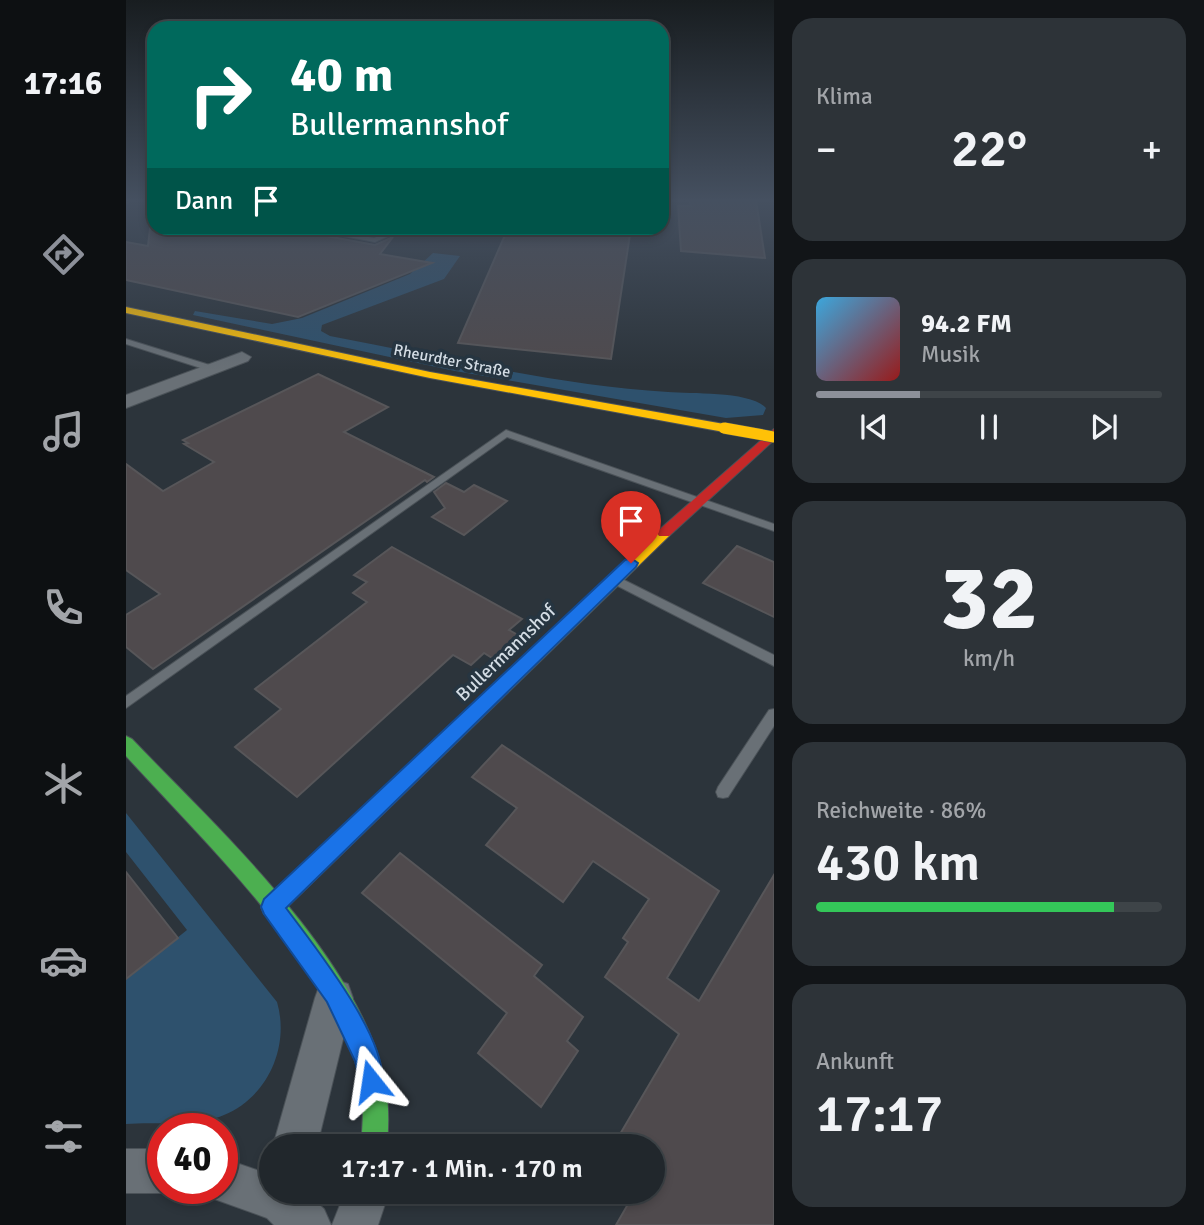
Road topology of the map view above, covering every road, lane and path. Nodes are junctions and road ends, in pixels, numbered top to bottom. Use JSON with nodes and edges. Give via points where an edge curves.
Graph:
{"nodes":[{"id":1,"x":126,"y":310,"type":"edge"},
{"id":2,"x":126,"y":341,"type":"edge"},
{"id":3,"x":242,"y":358,"type":"dead end"},
{"id":4,"x":213,"y":369,"type":"junction"},
{"id":5,"x":126,"y":402,"type":"edge"},
{"id":6,"x":774,"y":435,"type":"edge"},
{"id":7,"x":699,"y":501,"type":"junction"},
{"id":8,"x":774,"y":528,"type":"edge"},
{"id":9,"x":614,"y":579,"type":"junction"},
{"id":10,"x":774,"y":661,"type":"edge"},
{"id":11,"x":126,"y":703,"type":"edge"},
{"id":12,"x":774,"y":714,"type":"edge"},
{"id":13,"x":126,"y":744,"type":"edge"},
{"id":14,"x":141,"y":761,"type":"junction"},
{"id":15,"x":126,"y":772,"type":"edge"},
{"id":16,"x":723,"y":792,"type":"dead end"},
{"id":17,"x":272,"y":907,"type":"junction"},
{"id":18,"x":335,"y":993,"type":"junction"},
{"id":19,"x":298,"y":1134,"type":"edge"},
{"id":20,"x":376,"y":1134,"type":"edge"},
{"id":21,"x":126,"y":1171,"type":"edge"},
{"id":22,"x":147,"y":1171,"type":"edge"},
{"id":23,"x":238,"y":1186,"type":"edge"},
{"id":24,"x":362,"y":1204,"type":"edge"},
{"id":25,"x":291,"y":1206,"type":"edge"},
{"id":26,"x":355,"y":1225,"type":"edge"}],
"edges":[{"from":1,"to":6,"type":"street","name":"Rheurdter Straße","bridge":true,"via":[[403,370]]},
{"from":2,"to":4,"type":"lane"},
{"from":3,"to":4,"type":"street"},
{"from":4,"to":5,"type":"street"},
{"from":6,"to":7,"type":"street","name":"Bullermannshof"},
{"from":7,"to":8,"type":"lane"},
{"from":7,"to":9,"type":"street","name":"Bullermannshof"},
{"from":7,"to":11,"type":"lane","via":[[506,433]]},
{"from":9,"to":10,"type":"lane"},
{"from":9,"to":17,"type":"street","name":"Bullermannshof"},
{"from":12,"to":16,"type":"lane"},
{"from":13,"to":14,"type":"street"},
{"from":14,"to":15,"type":"lane"},
{"from":14,"to":17,"type":"street"},
{"from":17,"to":18,"type":"street"},
{"from":18,"to":19,"type":"street"},
{"from":18,"to":20,"type":"street","via":[[367,1059]]},
{"from":21,"to":22,"type":"street"},
{"from":23,"to":25,"type":"street"},
{"from":24,"to":26,"type":"street"}]}
